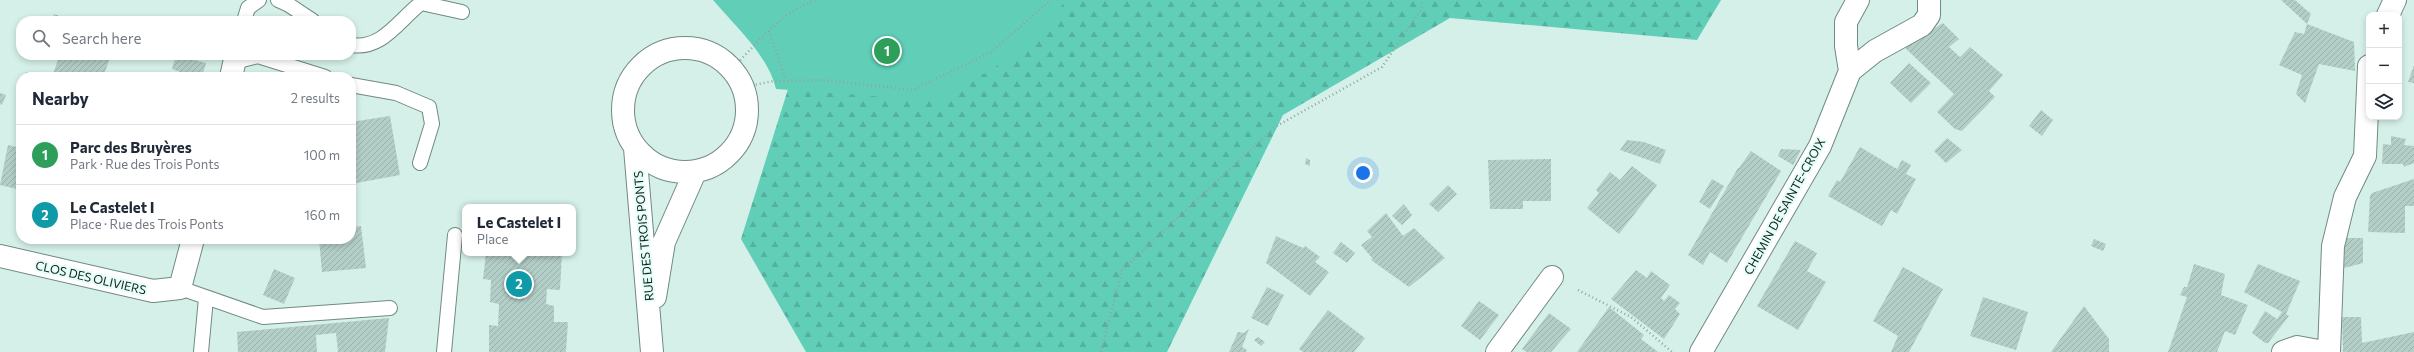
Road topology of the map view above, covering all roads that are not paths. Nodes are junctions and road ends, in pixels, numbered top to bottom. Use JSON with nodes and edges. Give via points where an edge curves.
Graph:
{"nodes":[{"id":1,"x":259,"y":0,"type":"edge"},
{"id":2,"x":278,"y":0,"type":"edge"},
{"id":3,"x":1858,"y":0,"type":"edge"},
{"id":4,"x":1929,"y":0,"type":"edge"},
{"id":5,"x":2396,"y":0,"type":"edge"},
{"id":6,"x":462,"y":12,"type":"dead end"},
{"id":7,"x":2390,"y":12,"type":"edge"},
{"id":8,"x":246,"y":16,"type":"edge"},
{"id":9,"x":306,"y":16,"type":"edge"},
{"id":10,"x":356,"y":46,"type":"edge"},
{"id":11,"x":247,"y":60,"type":"edge"},
{"id":12,"x":271,"y":60,"type":"edge"},
{"id":13,"x":234,"y":65,"type":"edge"},
{"id":14,"x":1850,"y":71,"type":"junction"},
{"id":15,"x":309,"y":72,"type":"edge"},
{"id":16,"x":2368,"y":84,"type":"edge"},
{"id":17,"x":356,"y":86,"type":"edge"},
{"id":18,"x":635,"y":148,"type":"junction"},
{"id":19,"x":420,"y":163,"type":"dead end"},
{"id":20,"x":695,"y":172,"type":"junction"},
{"id":21,"x":455,"y":235,"type":"dead end"},
{"id":22,"x":192,"y":244,"type":"edge"},
{"id":23,"x":0,"y":256,"type":"edge"},
{"id":24,"x":1552,"y":277,"type":"road end"},
{"id":25,"x":180,"y":288,"type":"junction"},
{"id":26,"x":206,"y":298,"type":"junction"},
{"id":27,"x":390,"y":308,"type":"dead end"},
{"id":28,"x":650,"y":324,"type":"junction"},
{"id":29,"x":201,"y":352,"type":"edge"},
{"id":30,"x":444,"y":352,"type":"edge"},
{"id":31,"x":652,"y":352,"type":"edge"},
{"id":32,"x":1498,"y":352,"type":"edge"},
{"id":33,"x":1701,"y":352,"type":"edge"},
{"id":34,"x":2283,"y":352,"type":"edge"},
{"id":35,"x":2324,"y":352,"type":"edge"},
{"id":36,"x":2329,"y":352,"type":"edge"}],
"edges":[{"from":1,"to":8,"type":"lane","via":[[248,8]]},
{"from":2,"to":9,"type":"lane"},
{"from":3,"to":14,"type":"street","via":[[1846,22]]},
{"from":4,"to":14,"type":"street","name":"CHEMIN DE SAINTE-CROIX","via":[[1929,15],[1922,25],[1875,51]]},
{"from":5,"to":7,"type":"street"},
{"from":6,"to":10,"type":"lane","via":[[421,4],[405,16],[380,42]]},
{"from":11,"to":13,"type":"lane"},
{"from":12,"to":15,"type":"lane"},
{"from":14,"to":33,"type":"street","name":"CHEMIN DE SAINTE-CROIX","via":[[1820,146]]},
{"from":16,"to":36,"type":"street","via":[[2365,156],[2345,197],[2334,246]]},
{"from":17,"to":19,"type":"lane","via":[[396,94],[429,107],[432,124]]},
{"from":18,"to":20,"type":"street","name":"RUE DES TROIS PONTS","via":[[658,167],[684,173]]},
{"from":18,"to":20,"type":"street","name":"RUE DES TROIS PONTS","via":[[626,132],[623,106],[630,81],[643,64],[665,51],[685,47],[713,54],[732,69],[744,87],[748,101],[746,125],[734,150],[716,163]]},
{"from":18,"to":28,"type":"street","name":"RUE DES TROIS PONTS"},
{"from":20,"to":28,"type":"street","name":"RUE DES TROIS PONTS","via":[[664,242]]},
{"from":21,"to":30,"type":"lane"},
{"from":22,"to":25,"type":"street"},
{"from":23,"to":25,"type":"street","name":"CLOS DES OLIVIERS","via":[[153,291]]},
{"from":24,"to":32,"type":"street"},
{"from":25,"to":26,"type":"lane"},
{"from":26,"to":27,"type":"lane","via":[[263,317]]},
{"from":26,"to":29,"type":"lane"},
{"from":28,"to":31,"type":"street","name":"RUE DES TROIS PONTS"},
{"from":34,"to":35,"type":"street","via":[[2297,347]]}]}
